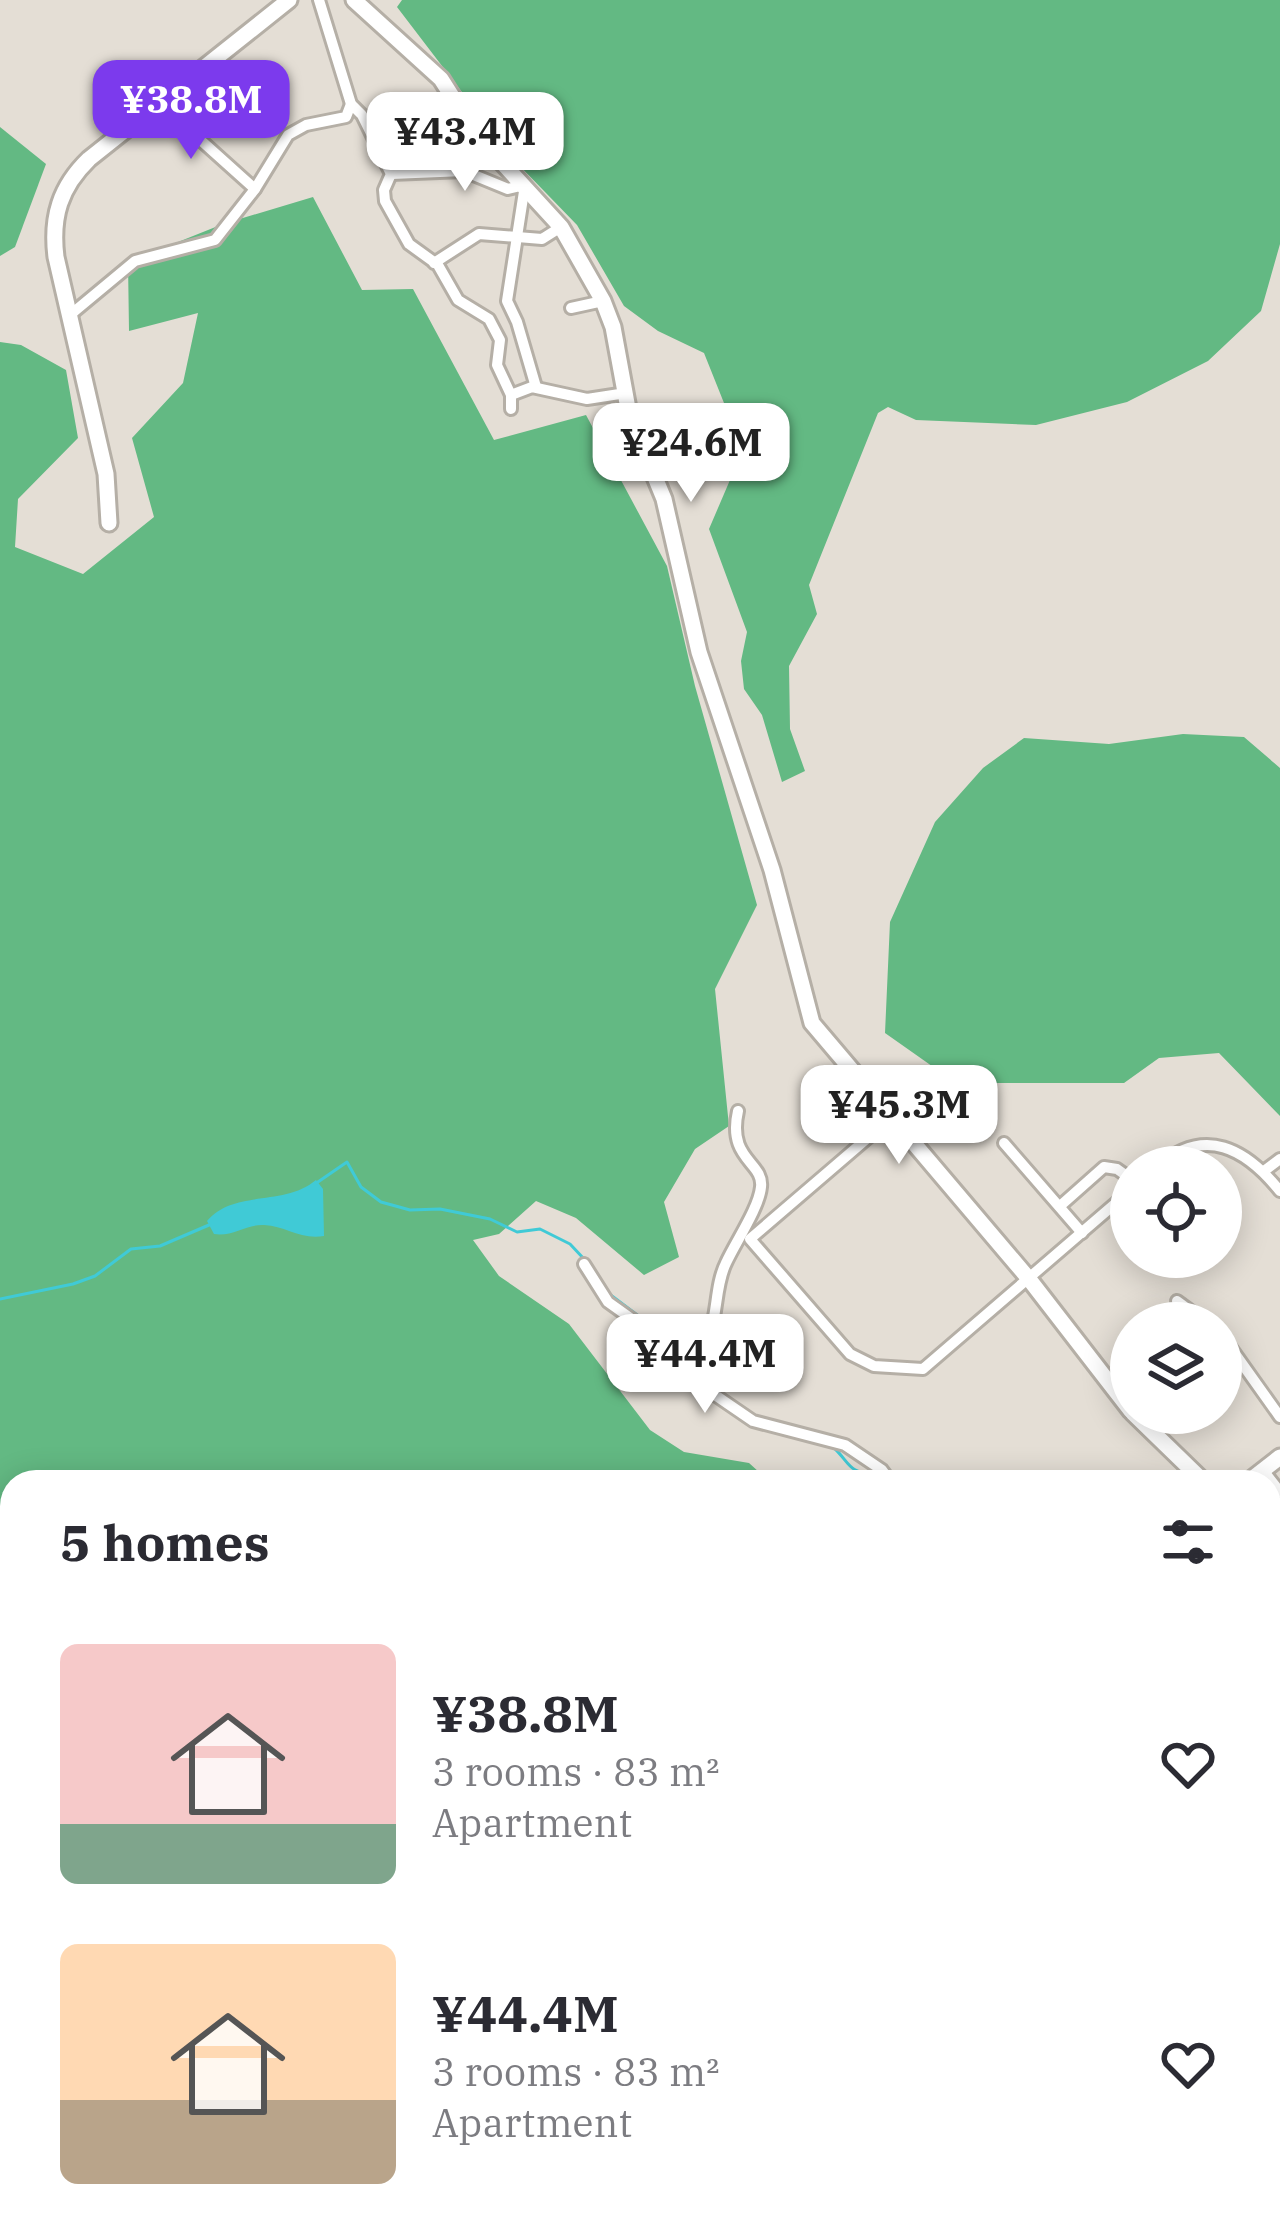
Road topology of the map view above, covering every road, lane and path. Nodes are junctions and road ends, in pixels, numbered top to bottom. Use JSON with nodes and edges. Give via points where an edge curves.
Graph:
{"nodes":[{"id":1,"x":289,"y":0,"type":"edge"},
{"id":2,"x":319,"y":0,"type":"edge"},
{"id":3,"x":354,"y":0,"type":"edge"},
{"id":4,"x":167,"y":97,"type":"junction"},
{"id":5,"x":349,"y":111,"type":"junction"},
{"id":6,"x":391,"y":174,"type":"junction"},
{"id":7,"x":525,"y":185,"type":"junction"},
{"id":8,"x":255,"y":189,"type":"junction"},
{"id":9,"x":561,"y":227,"type":"junction"},
{"id":10,"x":517,"y":238,"type":"junction"},
{"id":11,"x":434,"y":263,"type":"junction"},
{"id":12,"x":603,"y":301,"type":"junction"},
{"id":13,"x":509,"y":306,"type":"junction"},
{"id":14,"x":572,"y":308,"type":"dead end"},
{"id":15,"x":70,"y":315,"type":"junction"},
{"id":16,"x":489,"y":319,"type":"junction"},
{"id":17,"x":536,"y":387,"type":"junction"},
{"id":18,"x":626,"y":393,"type":"junction"},
{"id":19,"x":109,"y":523,"type":"dead end"},
{"id":20,"x":738,"y":1111,"type":"dead end"},
{"id":21,"x":891,"y":1118,"type":"junction"},
{"id":22,"x":1004,"y":1143,"type":"dead end"},
{"id":23,"x":1242,"y":1155,"type":"edge"},
{"id":24,"x":1280,"y":1159,"type":"edge"},
{"id":25,"x":1110,"y":1168,"type":"edge"},
{"id":26,"x":1264,"y":1171,"type":"junction"},
{"id":27,"x":1280,"y":1191,"type":"edge"},
{"id":28,"x":1060,"y":1205,"type":"junction"},
{"id":29,"x":1110,"y":1208,"type":"edge"},
{"id":30,"x":1082,"y":1233,"type":"junction"},
{"id":31,"x":745,"y":1240,"type":"junction"},
{"id":32,"x":584,"y":1264,"type":"dead end"},
{"id":33,"x":1030,"y":1279,"type":"junction"},
{"id":34,"x":1177,"y":1300,"type":"dead end"},
{"id":35,"x":1180,"y":1302,"type":"edge"},
{"id":36,"x":1242,"y":1363,"type":"edge"},
{"id":37,"x":688,"y":1367,"type":"junction"},
{"id":38,"x":1110,"y":1383,"type":"edge"},
{"id":39,"x":1278,"y":1412,"type":"edge"},
{"id":40,"x":1151,"y":1434,"type":"edge"},
{"id":41,"x":1280,"y":1457,"type":"edge"},
{"id":42,"x":882,"y":1470,"type":"edge"},
{"id":43,"x":1194,"y":1470,"type":"edge"},
{"id":44,"x":1263,"y":1470,"type":"edge"}],
"edges":[{"from":1,"to":4,"type":"street"},
{"from":2,"to":5,"type":"street"},
{"from":3,"to":7,"type":"street","via":[[427,62],[476,134]]},
{"from":4,"to":8,"type":"street","via":[[196,136]]},
{"from":4,"to":15,"type":"street","via":[[89,158],[62,192],[53,235]]},
{"from":5,"to":6,"type":"street","via":[[362,115]]},
{"from":5,"to":8,"type":"street","via":[[295,129]]},
{"from":6,"to":7,"type":"street","via":[[464,171],[508,189]]},
{"from":6,"to":11,"type":"street","via":[[384,190],[392,213],[409,244]]},
{"from":7,"to":9,"type":"street"},
{"from":7,"to":10,"type":"street"},
{"from":8,"to":15,"type":"street","via":[[215,240],[135,261]]},
{"from":9,"to":10,"type":"street","via":[[542,239]]},
{"from":9,"to":12,"type":"street"},
{"from":10,"to":11,"type":"street","via":[[479,234]]},
{"from":10,"to":13,"type":"street"},
{"from":11,"to":16,"type":"street","via":[[458,299]]},
{"from":12,"to":14,"type":"street"},
{"from":12,"to":18,"type":"street"},
{"from":13,"to":16,"type":"street"},
{"from":13,"to":17,"type":"street"},
{"from":15,"to":19,"type":"street","via":[[106,473]]},
{"from":16,"to":17,"type":"street","via":[[511,402]]},
{"from":17,"to":18,"type":"street","via":[[587,399]]},
{"from":18,"to":21,"type":"street","via":[[664,499],[699,652],[772,870],[812,1023]]},
{"from":20,"to":31,"type":"street","via":[[738,1148],[762,1181]]},
{"from":21,"to":31,"type":"street"},
{"from":21,"to":33,"type":"street"},
{"from":22,"to":28,"type":"street"},
{"from":23,"to":26,"type":"street"},
{"from":24,"to":26,"type":"street"},
{"from":25,"to":28,"type":"street"},
{"from":26,"to":27,"type":"street"},
{"from":28,"to":30,"type":"street"},
{"from":29,"to":30,"type":"street"},
{"from":30,"to":33,"type":"street"},
{"from":31,"to":33,"type":"street","via":[[850,1354],[874,1366],[922,1369]]},
{"from":31,"to":37,"type":"street","via":[[724,1266],[707,1342]]},
{"from":32,"to":37,"type":"street","via":[[608,1301]]},
{"from":33,"to":38,"type":"street"},
{"from":34,"to":35,"type":"street"},
{"from":36,"to":39,"type":"street"},
{"from":37,"to":42,"type":"street","via":[[753,1420],[845,1445]]},
{"from":40,"to":43,"type":"street"},
{"from":41,"to":44,"type":"street"}]}
